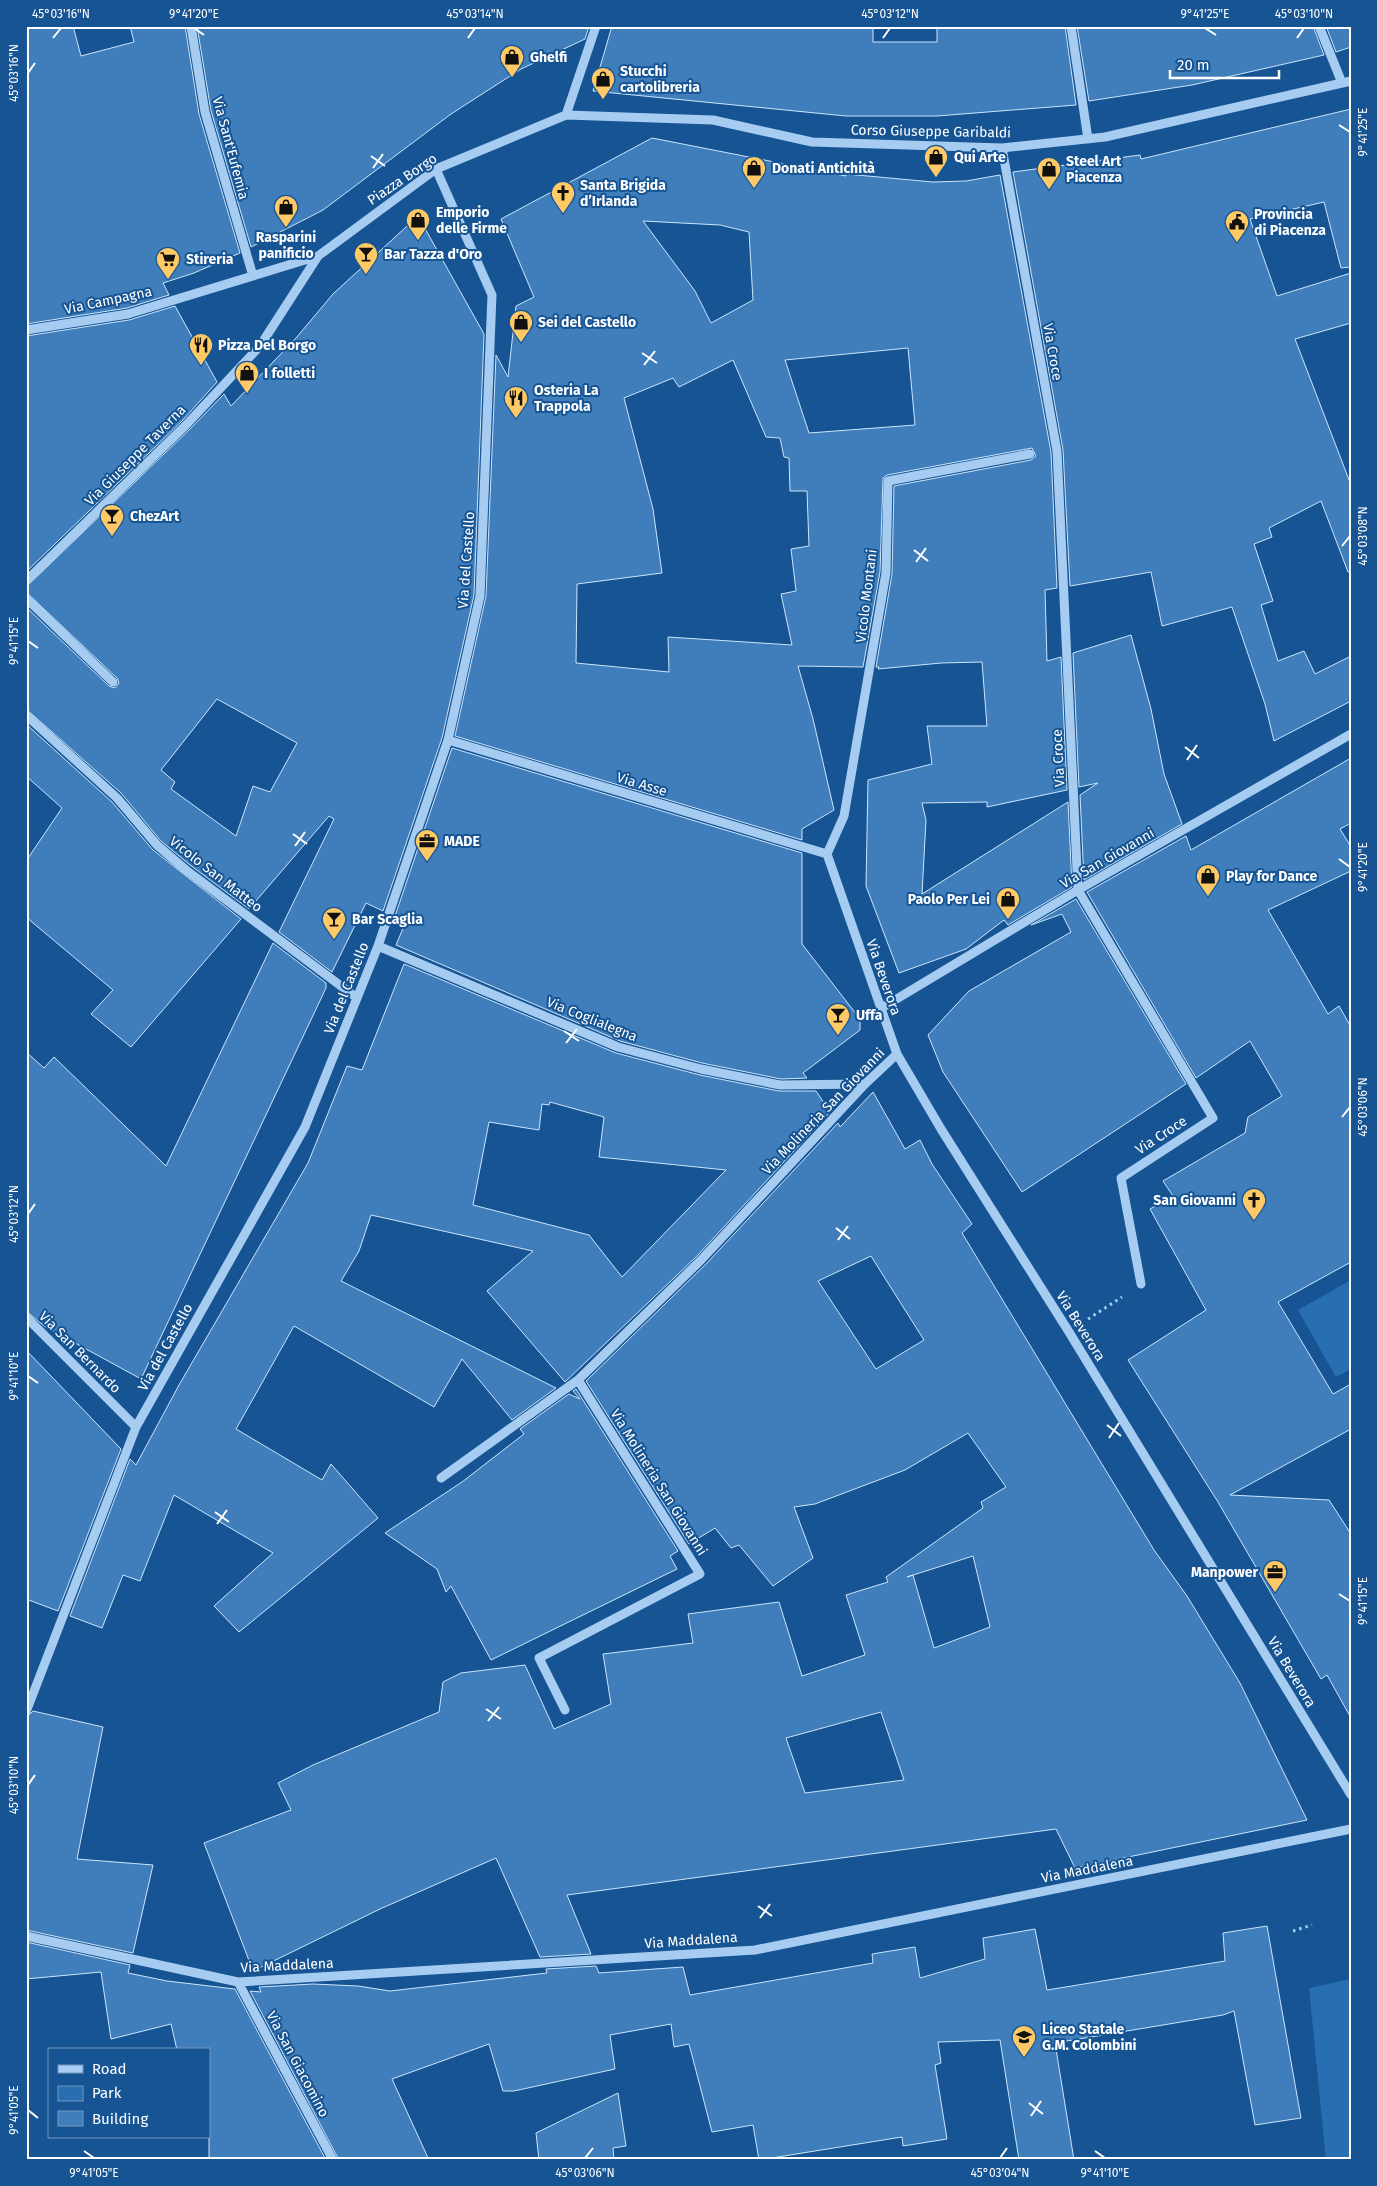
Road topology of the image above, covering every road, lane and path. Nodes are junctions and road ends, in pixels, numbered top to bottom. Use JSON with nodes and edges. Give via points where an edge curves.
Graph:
{"nodes":[{"id":1,"x":191,"y":26,"type":"edge"},
{"id":2,"x":596,"y":26,"type":"edge"},
{"id":3,"x":1071,"y":26,"type":"edge"},
{"id":4,"x":1320,"y":26,"type":"edge"},
{"id":5,"x":1346,"y":82,"type":"edge"},
{"id":6,"x":566,"y":115,"type":"junction"},
{"id":7,"x":1088,"y":139,"type":"junction"},
{"id":8,"x":1002,"y":148,"type":"junction"},
{"id":9,"x":436,"y":169,"type":"junction"},
{"id":10,"x":318,"y":256,"type":"junction"},
{"id":11,"x":252,"y":276,"type":"junction"},
{"id":12,"x":26,"y":330,"type":"edge"},
{"id":13,"x":260,"y":346,"type":"joint"},
{"id":14,"x":1030,"y":454,"type":"dead end"},
{"id":15,"x":26,"y":581,"type":"edge"},
{"id":16,"x":26,"y":598,"type":"edge"},
{"id":17,"x":113,"y":682,"type":"dead end"},
{"id":18,"x":26,"y":715,"type":"edge"},
{"id":19,"x":1351,"y":734,"type":"edge"},
{"id":20,"x":448,"y":740,"type":"junction"},
{"id":21,"x":827,"y":854,"type":"junction"},
{"id":22,"x":1078,"y":890,"type":"junction"},
{"id":23,"x":378,"y":946,"type":"junction"},
{"id":24,"x":357,"y":998,"type":"junction"},
{"id":25,"x":880,"y":1009,"type":"junction"},
{"id":26,"x":897,"y":1054,"type":"junction"},
{"id":27,"x":865,"y":1084,"type":"junction"},
{"id":28,"x":1142,"y":1284,"type":"joint"},
{"id":29,"x":26,"y":1317,"type":"edge"},
{"id":30,"x":1069,"y":1332,"type":"junction"},
{"id":31,"x":578,"y":1380,"type":"junction"},
{"id":32,"x":136,"y":1427,"type":"junction"},
{"id":33,"x":441,"y":1478,"type":"dead end"},
{"id":34,"x":565,"y":1710,"type":"dead end"},
{"id":35,"x":26,"y":1712,"type":"edge"},
{"id":36,"x":1351,"y":1795,"type":"edge"},
{"id":37,"x":1351,"y":1829,"type":"edge"},
{"id":38,"x":1312,"y":1925,"type":"dead end"},
{"id":39,"x":1293,"y":1931,"type":"dead end"},
{"id":40,"x":26,"y":1936,"type":"edge"},
{"id":41,"x":238,"y":1982,"type":"junction"},
{"id":42,"x":333,"y":2160,"type":"edge"}],
"edges":[{"from":1,"to":11,"type":"street","name":"Via Sant'Eufemia","via":[[206,112]]},
{"from":2,"to":6,"type":"street"},
{"from":3,"to":7,"type":"street"},
{"from":4,"to":5,"type":"street"},
{"from":5,"to":7,"type":"street","name":"Corso Giuseppe Garibaldi"},
{"from":6,"to":8,"type":"street","name":"Corso Giuseppe Garibaldi","via":[[713,120],[812,142]]},
{"from":6,"to":9,"type":"street","name":"Piazza Borgo"},
{"from":7,"to":8,"type":"street","name":"Corso Giuseppe Garibaldi"},
{"from":8,"to":22,"type":"street","name":"Via Croce","via":[[1057,452]]},
{"from":9,"to":10,"type":"street","name":"Piazza Borgo"},
{"from":9,"to":20,"type":"street","name":"Via del Castello","via":[[492,295],[480,596]]},
{"from":10,"to":11,"type":"street","name":"Piazza Borgo"},
{"from":10,"to":13,"type":"street","name":"Piazza Borgo"},
{"from":11,"to":12,"type":"street","name":"Via Campagna","via":[[128,314]]},
{"from":13,"to":15,"type":"street","name":"Via Giuseppe Taverna","via":[[187,424]]},
{"from":14,"to":21,"type":"street","name":"Vicolo Montani","via":[[888,481],[886,573],[844,816]]},
{"from":16,"to":17,"type":"street"},
{"from":18,"to":24,"type":"street","name":"Vicolo San Matteo","via":[[117,798],[157,845],[186,870]]},
{"from":19,"to":22,"type":"street","name":"Via San Giovanni"},
{"from":20,"to":21,"type":"street","name":"Via Asse"},
{"from":20,"to":23,"type":"street","name":"Via del Castello"},
{"from":21,"to":25,"type":"street","name":"Via Beverora"},
{"from":22,"to":25,"type":"street","name":"Via San Giovanni"},
{"from":22,"to":28,"type":"street","name":"Via Croce","via":[[1213,1118],[1121,1178]]},
{"from":23,"to":24,"type":"street","name":"Via del Castello"},
{"from":23,"to":27,"type":"street","name":"Via Coglialegna","via":[[618,1047],[780,1085]]},
{"from":24,"to":32,"type":"street","name":"Via del Castello","via":[[306,1127]]},
{"from":25,"to":26,"type":"street","name":"Via Beverora"},
{"from":26,"to":27,"type":"street","name":"Via Molineria San Giovanni"},
{"from":26,"to":30,"type":"street","name":"Via Beverora"},
{"from":27,"to":31,"type":"street","name":"Via Molineria San Giovanni","via":[[701,1260]]},
{"from":28,"to":30,"type":"path"},
{"from":29,"to":32,"type":"street","name":"Via San Bernardo"},
{"from":30,"to":36,"type":"street","name":"Via Beverora"},
{"from":31,"to":33,"type":"street","name":"Via Molineria San Giovanni"},
{"from":31,"to":34,"type":"street","name":"Via Molineria San Giovanni","via":[[700,1574],[539,1658]]},
{"from":32,"to":35,"type":"street","name":"Via del Castello"},
{"from":37,"to":41,"type":"street","name":"Via Maddalena","via":[[755,1950]]},
{"from":38,"to":39,"type":"path"},
{"from":40,"to":41,"type":"street","name":"Via Maddalena"},
{"from":41,"to":42,"type":"street","name":"Via San Giacomino"}]}
